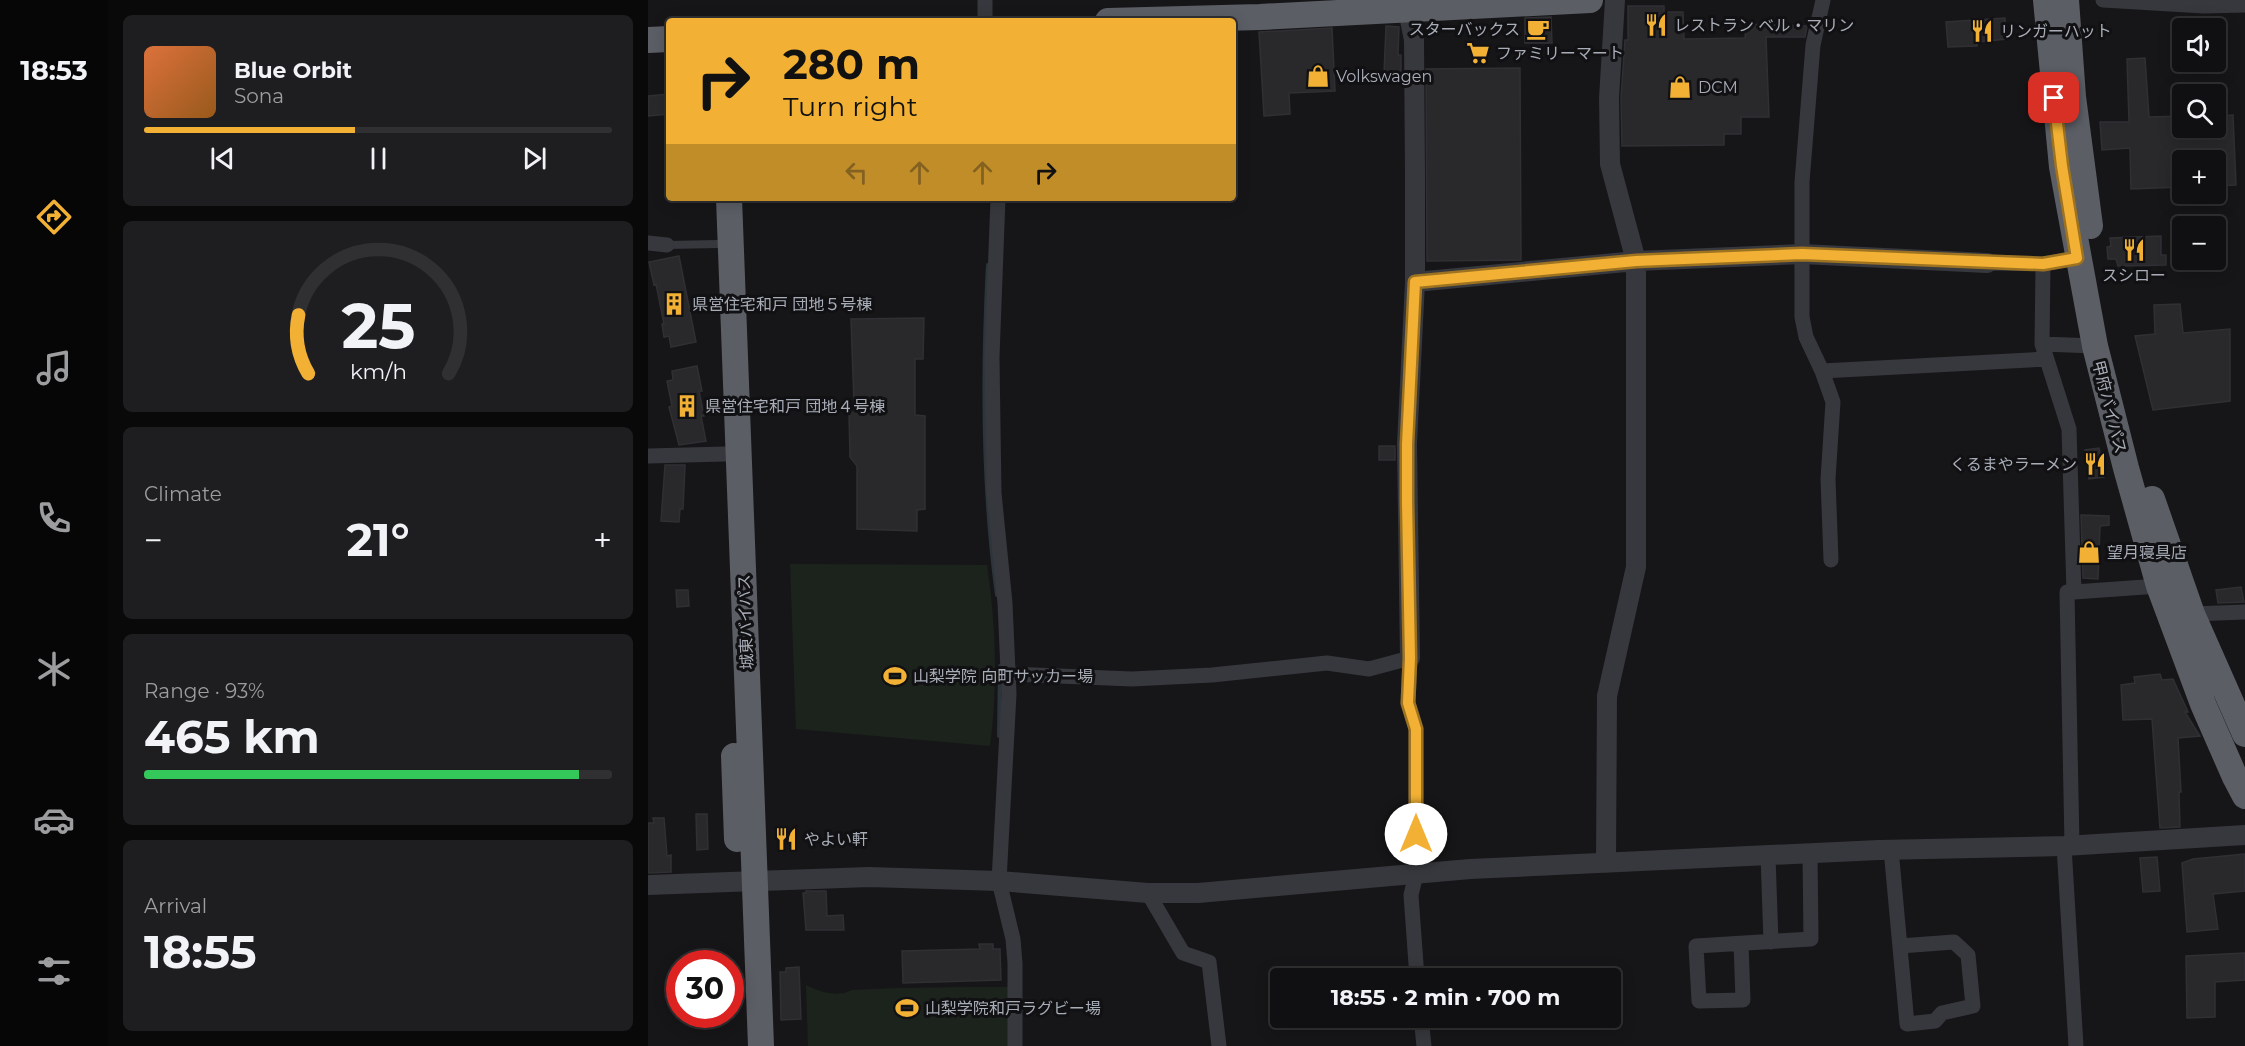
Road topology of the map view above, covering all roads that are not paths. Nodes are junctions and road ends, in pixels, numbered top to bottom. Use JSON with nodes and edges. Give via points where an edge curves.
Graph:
{"nodes":[{"id":1,"x":985,"y":0,"type":"edge"},
{"id":2,"x":1590,"y":0,"type":"edge"},
{"id":3,"x":1615,"y":0,"type":"edge"},
{"id":4,"x":1824,"y":0,"type":"edge"},
{"id":5,"x":2046,"y":0,"type":"edge"},
{"id":6,"x":2066,"y":0,"type":"edge"},
{"id":7,"x":2072,"y":0,"type":"edge"},
{"id":8,"x":2103,"y":0,"type":"edge"},
{"id":9,"x":1408,"y":5,"type":"edge"},
{"id":10,"x":2245,"y":5,"type":"edge"},
{"id":11,"x":985,"y":18,"type":"edge"},
{"id":12,"x":1222,"y":18,"type":"edge"},
{"id":13,"x":666,"y":39,"type":"edge"},
{"id":14,"x":648,"y":40,"type":"edge"},
{"id":15,"x":716,"y":201,"type":"edge"},
{"id":16,"x":729,"y":201,"type":"edge"},
{"id":17,"x":998,"y":201,"type":"edge"},
{"id":18,"x":648,"y":243,"type":"edge"},
{"id":19,"x":718,"y":244,"type":"junction"},
{"id":20,"x":667,"y":245,"type":"joint"},
{"id":21,"x":1802,"y":254,"type":"junction"},
{"id":22,"x":2077,"y":258,"type":"junction"},
{"id":23,"x":1636,"y":261,"type":"junction"},
{"id":24,"x":1987,"y":263,"type":"joint"},
{"id":25,"x":2043,"y":264,"type":"junction"},
{"id":26,"x":1415,"y":282,"type":"junction"},
{"id":27,"x":2042,"y":344,"type":"junction"},
{"id":28,"x":2095,"y":346,"type":"junction"},
{"id":29,"x":2046,"y":359,"type":"junction"},
{"id":30,"x":1822,"y":371,"type":"junction"},
{"id":31,"x":725,"y":454,"type":"junction"},
{"id":32,"x":648,"y":456,"type":"edge"},
{"id":33,"x":1831,"y":560,"type":"dead end"},
{"id":34,"x":2159,"y":586,"type":"junction"},
{"id":35,"x":2074,"y":591,"type":"junction"},
{"id":36,"x":2245,"y":612,"type":"edge"},
{"id":37,"x":2192,"y":614,"type":"junction"},
{"id":38,"x":1410,"y":658,"type":"junction"},
{"id":39,"x":1009,"y":674,"type":"junction"},
{"id":40,"x":2245,"y":734,"type":"edge"},
{"id":41,"x":2245,"y":796,"type":"edge"},
{"id":42,"x":2245,"y":835,"type":"edge"},
{"id":43,"x":2068,"y":846,"type":"junction"},
{"id":44,"x":1892,"y":849,"type":"junction"},
{"id":45,"x":1810,"y":854,"type":"junction"},
{"id":46,"x":1768,"y":856,"type":"junction"},
{"id":47,"x":1606,"y":863,"type":"junction"},
{"id":48,"x":1416,"y":874,"type":"junction"},
{"id":49,"x":999,"y":881,"type":"junction"},
{"id":50,"x":748,"y":882,"type":"junction"},
{"id":51,"x":648,"y":885,"type":"edge"},
{"id":52,"x":1148,"y":893,"type":"junction"},
{"id":53,"x":1771,"y":942,"type":"junction"},
{"id":54,"x":1741,"y":944,"type":"junction"},
{"id":55,"x":1900,"y":946,"type":"junction"},
{"id":56,"x":1417,"y":968,"type":"edge"},
{"id":57,"x":1422,"y":1028,"type":"edge"},
{"id":58,"x":746,"y":1046,"type":"edge"},
{"id":59,"x":761,"y":1046,"type":"edge"},
{"id":60,"x":1015,"y":1046,"type":"edge"},
{"id":61,"x":1219,"y":1046,"type":"edge"},
{"id":62,"x":1424,"y":1046,"type":"edge"},
{"id":63,"x":2076,"y":1046,"type":"edge"}],
"edges":[{"from":1,"to":11,"type":"street"},
{"from":2,"to":9,"type":"highway"},
{"from":3,"to":23,"type":"street","via":[[1609,98],[1610,164]]},
{"from":4,"to":21,"type":"street","via":[[1813,45],[1802,182]]},
{"from":5,"to":22,"type":"highway","name":"甲府バイパス","via":[[2062,166]]},
{"from":6,"to":7,"type":"street"},
{"from":6,"to":37,"type":"highway","name":"甲府バイパス","via":[[2085,198],[2107,324],[2150,490]]},
{"from":8,"to":10,"type":"street"},
{"from":9,"to":12,"type":"highway"},
{"from":9,"to":26,"type":"street","via":[[1414,40]]},
{"from":13,"to":14,"type":"highway"},
{"from":15,"to":19,"type":"highway","name":"城東バイパス"},
{"from":16,"to":50,"type":"highway","name":"城東バイパス"},
{"from":17,"to":39,"type":"street","via":[[992,357],[994,484]]},
{"from":18,"to":20,"type":"street"},
{"from":19,"to":20,"type":"lane"},
{"from":19,"to":31,"type":"highway","name":"城東バイパス"},
{"from":21,"to":23,"type":"street"},
{"from":21,"to":24,"type":"street"},
{"from":21,"to":30,"type":"street","via":[[1802,317]]},
{"from":22,"to":25,"type":"street"},
{"from":22,"to":28,"type":"highway","name":"甲府バイパス"},
{"from":23,"to":26,"type":"street"},
{"from":23,"to":47,"type":"street","via":[[1636,567],[1607,696]]},
{"from":24,"to":25,"type":"street"},
{"from":25,"to":27,"type":"street"},
{"from":26,"to":38,"type":"street","via":[[1407,444]]},
{"from":27,"to":28,"type":"street"},
{"from":27,"to":29,"type":"street"},
{"from":28,"to":34,"type":"highway","name":"甲府バイパス"},
{"from":29,"to":30,"type":"street"},
{"from":29,"to":35,"type":"street","via":[[2069,429]]},
{"from":30,"to":33,"type":"street","via":[[1833,402],[1828,479]]},
{"from":31,"to":32,"type":"street"},
{"from":31,"to":50,"type":"highway","name":"城東バイパス","via":[[734,799]]},
{"from":34,"to":35,"type":"street"},
{"from":34,"to":41,"type":"highway","name":"甲府バイパス","via":[[2204,704]]},
{"from":35,"to":43,"type":"street","via":[[2067,592]]},
{"from":36,"to":37,"type":"street"},
{"from":37,"to":40,"type":"highway","name":"甲府バイパス"},
{"from":38,"to":39,"type":"street","via":[[1369,669],[1327,663],[1132,679]]},
{"from":38,"to":48,"type":"street","via":[[1408,703],[1416,729]]},
{"from":39,"to":49,"type":"street"},
{"from":42,"to":43,"type":"street"},
{"from":43,"to":44,"type":"street"},
{"from":43,"to":63,"type":"street"},
{"from":44,"to":45,"type":"street"},
{"from":44,"to":55,"type":"street"},
{"from":45,"to":46,"type":"street"},
{"from":45,"to":53,"type":"street","via":[[1811,939]]},
{"from":46,"to":47,"type":"street"},
{"from":46,"to":53,"type":"street"},
{"from":47,"to":48,"type":"street"},
{"from":48,"to":52,"type":"street","via":[[1198,893]]},
{"from":48,"to":56,"type":"street","via":[[1411,895]]},
{"from":49,"to":50,"type":"street","via":[[869,877]]},
{"from":49,"to":52,"type":"street"},
{"from":49,"to":60,"type":"street","via":[[1013,939]]},
{"from":50,"to":51,"type":"street"},
{"from":50,"to":58,"type":"highway","name":"城東バイパス"},
{"from":50,"to":59,"type":"highway","name":"城東バイパス"},
{"from":52,"to":61,"type":"street","via":[[1184,953],[1209,962]]},
{"from":53,"to":54,"type":"street"},
{"from":54,"to":54,"type":"street","via":[[1696,946],[1699,1001],[1743,1000]]},
{"from":55,"to":55,"type":"street","via":[[1907,1024],[1935,1020],[1942,1012],[1972,1006],[1968,955],[1954,942]]},
{"from":57,"to":62,"type":"street"}]}
